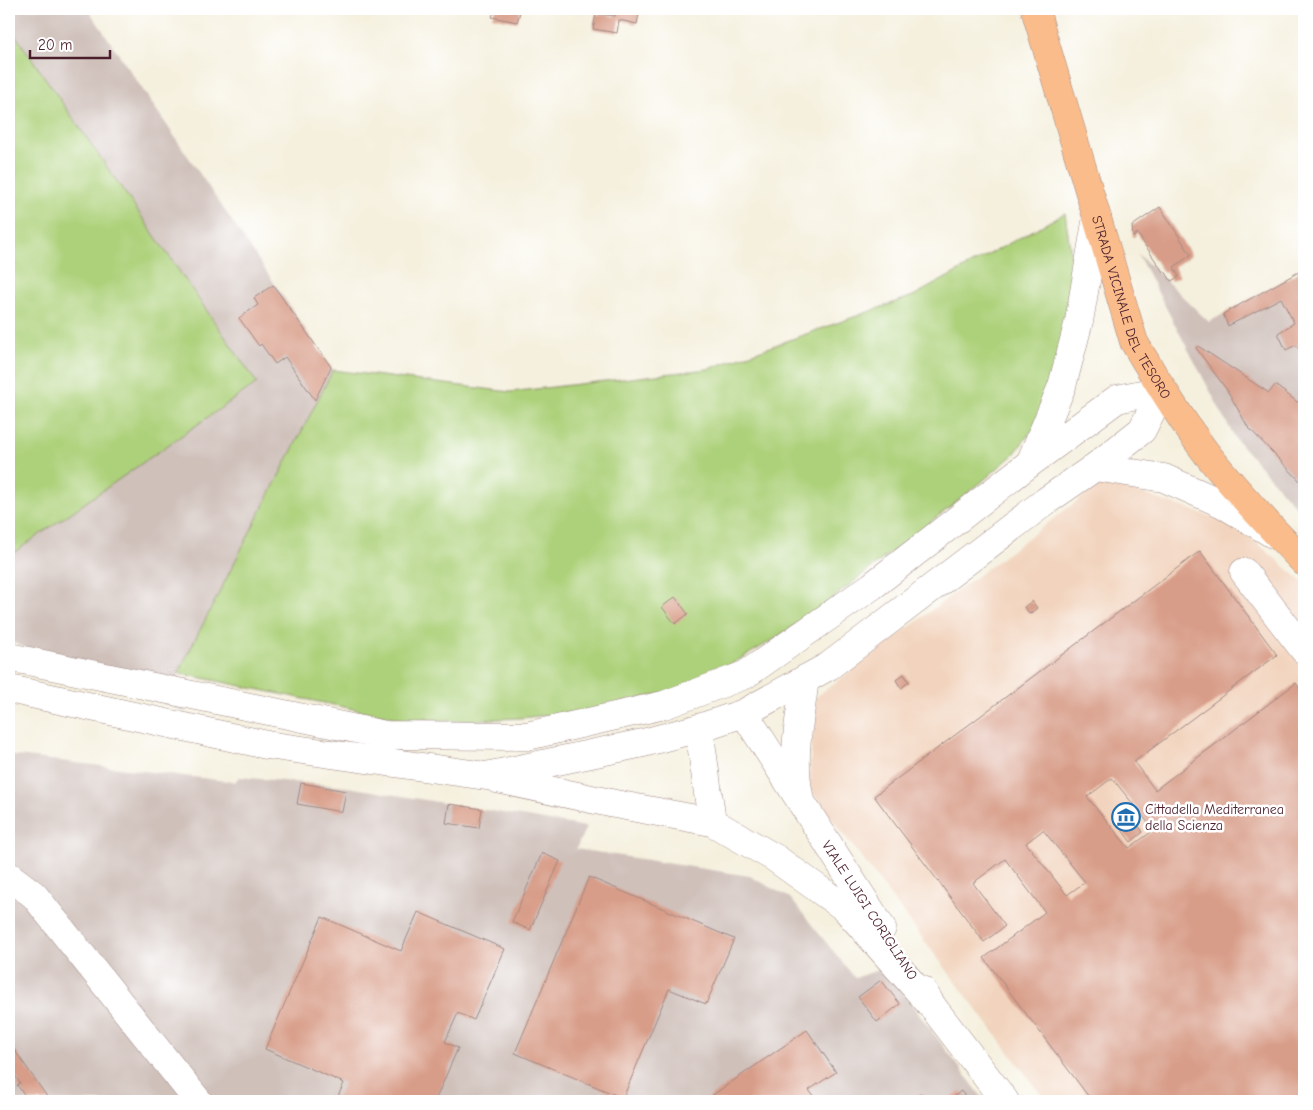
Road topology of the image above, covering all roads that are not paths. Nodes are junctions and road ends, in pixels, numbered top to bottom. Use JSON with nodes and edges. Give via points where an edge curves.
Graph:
{"nodes":[{"id":1,"x":1036,"y":9,"type":"edge"},
{"id":2,"x":1097,"y":217,"type":"junction"},
{"id":3,"x":1162,"y":390,"type":"junction"},
{"id":4,"x":1030,"y":463,"type":"junction"},
{"id":5,"x":1095,"y":467,"type":"junction"},
{"id":6,"x":1280,"y":538,"type":"junction"},
{"id":7,"x":1304,"y":562,"type":"edge"},
{"id":8,"x":1244,"y":572,"type":"dead end"},
{"id":9,"x":1304,"y":650,"type":"edge"},
{"id":10,"x":9,"y":657,"type":"edge"},
{"id":11,"x":805,"y":679,"type":"junction"},
{"id":12,"x":9,"y":689,"type":"edge"},
{"id":13,"x":744,"y":713,"type":"junction"},
{"id":14,"x":699,"y":728,"type":"junction"},
{"id":15,"x":486,"y":776,"type":"junction"},
{"id":16,"x":800,"y":802,"type":"junction"},
{"id":17,"x":712,"y":822,"type":"junction"},
{"id":18,"x":9,"y":876,"type":"edge"},
{"id":19,"x":932,"y":1006,"type":"junction"},
{"id":20,"x":198,"y":1101,"type":"edge"},
{"id":21,"x":1005,"y":1101,"type":"edge"}],
"edges":[{"from":1,"to":2,"type":"main road","name":"STRADA VICINALE DEL TESORO"},
{"from":2,"to":3,"type":"main road","name":"STRADA VICINALE DEL TESORO","via":[[1134,342]]},
{"from":2,"to":4,"type":"street","via":[[1062,386]]},
{"from":3,"to":4,"type":"street","via":[[1117,400]]},
{"from":3,"to":5,"type":"street","via":[[1142,430]]},
{"from":3,"to":6,"type":"main road","name":"STRADA VICINALE DEL TESORO","via":[[1207,454]]},
{"from":4,"to":10,"type":"street","via":[[872,586],[745,675],[664,705],[528,736],[385,735]]},
{"from":5,"to":6,"type":"street","via":[[1164,478],[1223,504]]},
{"from":5,"to":11,"type":"street","via":[[1038,506],[829,666]]},
{"from":6,"to":7,"type":"main road","name":"STRADA VICINALE DEL TESORO"},
{"from":8,"to":9,"type":"street"},
{"from":11,"to":13,"type":"street"},
{"from":11,"to":16,"type":"street","via":[[794,755]]},
{"from":12,"to":15,"type":"street","via":[[267,745]]},
{"from":13,"to":14,"type":"street"},
{"from":13,"to":16,"type":"street","name":"VIALE LUIGI CORIGLIANO"},
{"from":14,"to":15,"type":"street"},
{"from":14,"to":17,"type":"street"},
{"from":15,"to":17,"type":"street"},
{"from":16,"to":19,"type":"street","name":"VIALE LUIGI CORIGLIANO"},
{"from":17,"to":19,"type":"street","via":[[775,858],[845,908]]},
{"from":18,"to":20,"type":"street","via":[[34,895]]},
{"from":19,"to":21,"type":"street","name":"VIALE LUIGI CORIGLIANO"}]}
